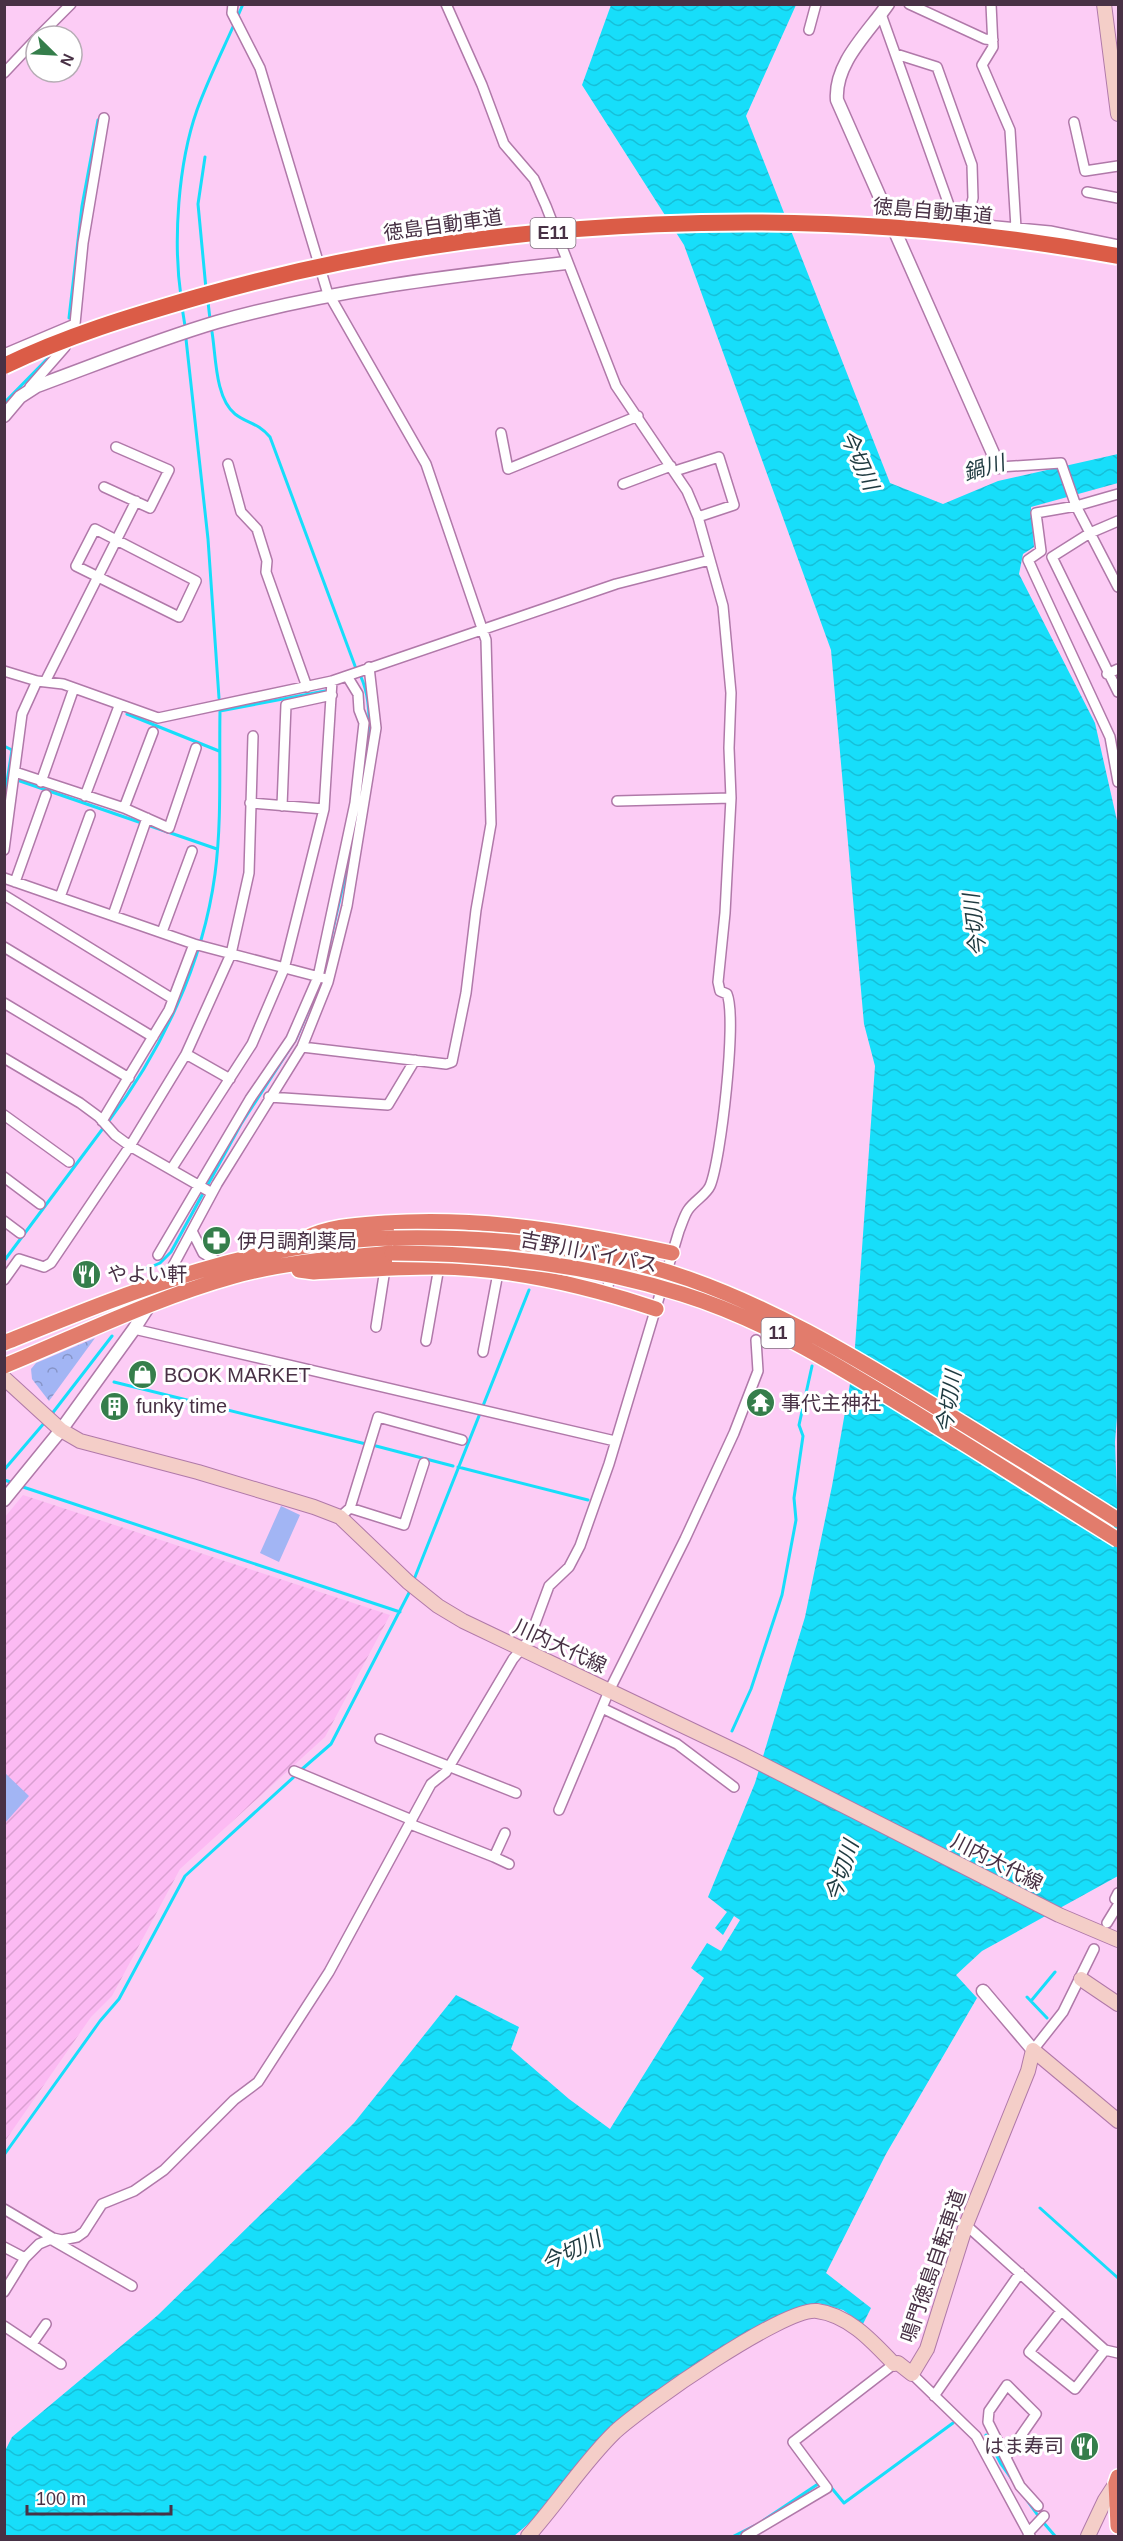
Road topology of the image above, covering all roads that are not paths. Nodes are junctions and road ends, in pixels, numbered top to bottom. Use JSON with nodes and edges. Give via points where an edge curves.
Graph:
{"nodes":[{"id":1,"x":70,"y":4,"type":"edge"},
{"id":2,"x":446,"y":4,"type":"edge"},
{"id":3,"x":816,"y":4,"type":"edge"},
{"id":4,"x":909,"y":4,"type":"edge"},
{"id":5,"x":991,"y":4,"type":"edge"},
{"id":6,"x":1104,"y":4,"type":"edge"},
{"id":7,"x":232,"y":9,"type":"edge"},
{"id":8,"x":884,"y":9,"type":"edge"},
{"id":9,"x":50,"y":24,"type":"edge"},
{"id":10,"x":809,"y":30,"type":"dead end"},
{"id":11,"x":993,"y":40,"type":"junction"},
{"id":12,"x":24,"y":51,"type":"edge"},
{"id":13,"x":896,"y":54,"type":"junction"},
{"id":14,"x":4,"y":73,"type":"edge"},
{"id":15,"x":1118,"y":108,"type":"edge"},
{"id":16,"x":104,"y":118,"type":"dead end"},
{"id":17,"x":1074,"y":122,"type":"dead end"},
{"id":18,"x":1119,"y":166,"type":"edge"},
{"id":19,"x":1087,"y":192,"type":"dead end"},
{"id":20,"x":1119,"y":198,"type":"edge"},
{"id":21,"x":890,"y":216,"type":"junction"},
{"id":22,"x":956,"y":222,"type":"junction"},
{"id":23,"x":966,"y":223,"type":"junction"},
{"id":24,"x":1016,"y":228,"type":"junction"},
{"id":25,"x":1119,"y":245,"type":"edge"},
{"id":26,"x":1119,"y":256,"type":"edge"},
{"id":27,"x":567,"y":263,"type":"junction"},
{"id":28,"x":329,"y":297,"type":"junction"},
{"id":29,"x":75,"y":324,"type":"junction"},
{"id":30,"x":4,"y":354,"type":"edge"},
{"id":31,"x":4,"y":366,"type":"edge"},
{"id":32,"x":27,"y":391,"type":"junction"},
{"id":33,"x":4,"y":416,"type":"edge"},
{"id":34,"x":638,"y":416,"type":"junction"},
{"id":35,"x":501,"y":433,"type":"dead end"},
{"id":36,"x":116,"y":447,"type":"dead end"},
{"id":37,"x":228,"y":464,"type":"dead end"},
{"id":38,"x":999,"y":467,"type":"joint"},
{"id":39,"x":673,"y":469,"type":"junction"},
{"id":40,"x":623,"y":483,"type":"dead end"},
{"id":41,"x":104,"y":487,"type":"dead end"},
{"id":42,"x":1119,"y":494,"type":"edge"},
{"id":43,"x":136,"y":501,"type":"junction"},
{"id":44,"x":1074,"y":503,"type":"junction"},
{"id":45,"x":698,"y":517,"type":"junction"},
{"id":46,"x":1119,"y":521,"type":"edge"},
{"id":47,"x":1090,"y":533,"type":"junction"},
{"id":48,"x":116,"y":540,"type":"junction"},
{"id":49,"x":710,"y":560,"type":"junction"},
{"id":50,"x":98,"y":577,"type":"junction"},
{"id":51,"x":1119,"y":587,"type":"edge"},
{"id":52,"x":483,"y":630,"type":"junction"},
{"id":53,"x":1119,"y":669,"type":"edge"},
{"id":54,"x":362,"y":670,"type":"junction"},
{"id":55,"x":4,"y":671,"type":"edge"},
{"id":56,"x":1107,"y":674,"type":"junction"},
{"id":57,"x":347,"y":676,"type":"junction"},
{"id":58,"x":332,"y":681,"type":"junction"},
{"id":59,"x":41,"y":682,"type":"junction"},
{"id":60,"x":307,"y":687,"type":"junction"},
{"id":61,"x":74,"y":688,"type":"junction"},
{"id":62,"x":1119,"y":692,"type":"edge"},
{"id":63,"x":332,"y":695,"type":"junction"},
{"id":64,"x":119,"y":706,"type":"junction"},
{"id":65,"x":370,"y":719,"type":"junction"},
{"id":66,"x":153,"y":732,"type":"dead end"},
{"id":67,"x":253,"y":736,"type":"dead end"},
{"id":68,"x":196,"y":748,"type":"dead end"},
{"id":69,"x":15,"y":772,"type":"junction"},
{"id":70,"x":41,"y":782,"type":"junction"},
{"id":71,"x":1119,"y":782,"type":"edge"},
{"id":72,"x":45,"y":795,"type":"dead end"},
{"id":73,"x":86,"y":796,"type":"junction"},
{"id":74,"x":731,"y":798,"type":"junction"},
{"id":75,"x":617,"y":801,"type":"dead end"},
{"id":76,"x":250,"y":803,"type":"junction"},
{"id":77,"x":282,"y":806,"type":"junction"},
{"id":78,"x":124,"y":808,"type":"junction"},
{"id":79,"x":324,"y":809,"type":"junction"},
{"id":80,"x":90,"y":815,"type":"dead end"},
{"id":81,"x":147,"y":818,"type":"junction"},
{"id":82,"x":4,"y":850,"type":"edge"},
{"id":83,"x":192,"y":851,"type":"dead end"},
{"id":84,"x":4,"y":878,"type":"edge"},
{"id":85,"x":15,"y":882,"type":"junction"},
{"id":86,"x":4,"y":895,"type":"edge"},
{"id":87,"x":60,"y":897,"type":"junction"},
{"id":88,"x":113,"y":915,"type":"junction"},
{"id":89,"x":162,"y":932,"type":"junction"},
{"id":90,"x":198,"y":945,"type":"junction"},
{"id":91,"x":4,"y":947,"type":"edge"},
{"id":92,"x":231,"y":954,"type":"junction"},
{"id":93,"x":284,"y":969,"type":"junction"},
{"id":94,"x":323,"y":978,"type":"junction"},
{"id":95,"x":173,"y":999,"type":"junction"},
{"id":96,"x":4,"y":1003,"type":"edge"},
{"id":97,"x":153,"y":1037,"type":"junction"},
{"id":98,"x":302,"y":1047,"type":"junction"},
{"id":99,"x":186,"y":1054,"type":"junction"},
{"id":100,"x":4,"y":1058,"type":"edge"},
{"id":101,"x":415,"y":1060,"type":"junction"},
{"id":102,"x":129,"y":1078,"type":"junction"},
{"id":103,"x":230,"y":1079,"type":"junction"},
{"id":104,"x":269,"y":1097,"type":"junction"},
{"id":105,"x":4,"y":1115,"type":"edge"},
{"id":106,"x":105,"y":1124,"type":"junction"},
{"id":107,"x":130,"y":1146,"type":"junction"},
{"id":108,"x":69,"y":1162,"type":"dead end"},
{"id":109,"x":172,"y":1168,"type":"junction"},
{"id":110,"x":4,"y":1177,"type":"edge"},
{"id":111,"x":205,"y":1189,"type":"junction"},
{"id":112,"x":40,"y":1204,"type":"dead end"},
{"id":113,"x":4,"y":1221,"type":"edge"},
{"id":114,"x":20,"y":1233,"type":"dead end"},
{"id":115,"x":193,"y":1233,"type":"junction"},
{"id":116,"x":618,"y":1243,"type":"junction"},
{"id":117,"x":285,"y":1248,"type":"junction"},
{"id":118,"x":672,"y":1253,"type":"junction"},
{"id":119,"x":158,"y":1255,"type":"dead end"},
{"id":120,"x":220,"y":1263,"type":"junction"},
{"id":121,"x":278,"y":1267,"type":"junction"},
{"id":122,"x":439,"y":1267,"type":"junction"},
{"id":123,"x":385,"y":1269,"type":"junction"},
{"id":124,"x":498,"y":1274,"type":"junction"},
{"id":125,"x":166,"y":1279,"type":"junction"},
{"id":126,"x":4,"y":1280,"type":"edge"},
{"id":127,"x":606,"y":1294,"type":"junction"},
{"id":128,"x":149,"y":1305,"type":"junction"},
{"id":129,"x":656,"y":1310,"type":"junction"},
{"id":130,"x":376,"y":1327,"type":"dead end"},
{"id":131,"x":134,"y":1329,"type":"junction"},
{"id":132,"x":756,"y":1340,"type":"dead end"},
{"id":133,"x":426,"y":1341,"type":"dead end"},
{"id":134,"x":4,"y":1343,"type":"edge"},
{"id":135,"x":483,"y":1352,"type":"dead end"},
{"id":136,"x":4,"y":1366,"type":"edge"},
{"id":137,"x":4,"y":1378,"type":"edge"},
{"id":138,"x":52,"y":1422,"type":"junction"},
{"id":139,"x":462,"y":1440,"type":"dead end"},
{"id":140,"x":615,"y":1441,"type":"junction"},
{"id":141,"x":424,"y":1463,"type":"dead end"},
{"id":142,"x":7,"y":1497,"type":"edge"},
{"id":143,"x":345,"y":1513,"type":"junction"},
{"id":144,"x":1119,"y":1520,"type":"edge"},
{"id":145,"x":1119,"y":1540,"type":"edge"},
{"id":146,"x":521,"y":1650,"type":"junction"},
{"id":147,"x":609,"y":1691,"type":"junction"},
{"id":148,"x":602,"y":1708,"type":"junction"},
{"id":149,"x":380,"y":1740,"type":"dead end"},
{"id":150,"x":449,"y":1766,"type":"junction"},
{"id":151,"x":294,"y":1771,"type":"dead end"},
{"id":152,"x":734,"y":1787,"type":"dead end"},
{"id":153,"x":516,"y":1793,"type":"dead end"},
{"id":154,"x":559,"y":1810,"type":"dead end"},
{"id":155,"x":411,"y":1822,"type":"junction"},
{"id":156,"x":505,"y":1833,"type":"dead end"},
{"id":157,"x":494,"y":1857,"type":"junction"},
{"id":158,"x":509,"y":1864,"type":"dead end"},
{"id":159,"x":1118,"y":1899,"type":"edge"},
{"id":160,"x":1107,"y":1923,"type":"dead end"},
{"id":161,"x":1117,"y":1940,"type":"edge"},
{"id":162,"x":1094,"y":1949,"type":"dead end"},
{"id":163,"x":1081,"y":1979,"type":"junction"},
{"id":164,"x":983,"y":1991,"type":"dead end"},
{"id":165,"x":1119,"y":2004,"type":"edge"},
{"id":166,"x":1033,"y":2050,"type":"junction"},
{"id":167,"x":1119,"y":2121,"type":"edge"},
{"id":168,"x":4,"y":2209,"type":"edge"},
{"id":169,"x":966,"y":2225,"type":"junction"},
{"id":170,"x":52,"y":2239,"type":"junction"},
{"id":171,"x":4,"y":2247,"type":"edge"},
{"id":172,"x":25,"y":2258,"type":"junction"},
{"id":173,"x":1020,"y":2273,"type":"junction"},
{"id":174,"x":132,"y":2286,"type":"dead end"},
{"id":175,"x":4,"y":2292,"type":"edge"},
{"id":176,"x":1060,"y":2311,"type":"junction"},
{"id":177,"x":45,"y":2324,"type":"dead end"},
{"id":178,"x":4,"y":2326,"type":"edge"},
{"id":179,"x":32,"y":2344,"type":"junction"},
{"id":180,"x":1105,"y":2350,"type":"junction"},
{"id":181,"x":1118,"y":2352,"type":"edge"},
{"id":182,"x":62,"y":2364,"type":"dead end"},
{"id":183,"x":894,"y":2364,"type":"junction"},
{"id":184,"x":912,"y":2374,"type":"junction"},
{"id":185,"x":934,"y":2396,"type":"junction"},
{"id":186,"x":1006,"y":2457,"type":"junction"},
{"id":187,"x":1117,"y":2480,"type":"edge"},
{"id":188,"x":1020,"y":2486,"type":"junction"},
{"id":189,"x":1009,"y":2496,"type":"junction"},
{"id":190,"x":1038,"y":2506,"type":"dead end"},
{"id":191,"x":1044,"y":2516,"type":"dead end"},
{"id":192,"x":1119,"y":2526,"type":"edge"},
{"id":193,"x":1029,"y":2535,"type":"edge"},
{"id":194,"x":528,"y":2536,"type":"edge"},
{"id":195,"x":747,"y":2536,"type":"edge"},
{"id":196,"x":1088,"y":2536,"type":"edge"}],
"edges":[{"from":1,"to":9,"type":"street"},
{"from":2,"to":27,"type":"street","via":[[504,144],[534,179]]},
{"from":3,"to":10,"type":"street"},
{"from":4,"to":11,"type":"street"},
{"from":5,"to":11,"type":"street"},
{"from":6,"to":15,"type":"main road"},
{"from":7,"to":28,"type":"street","via":[[260,68]]},
{"from":8,"to":13,"type":"street"},
{"from":8,"to":21,"type":"street","via":[[869,27],[836,87],[837,100]]},
{"from":11,"to":24,"type":"street","via":[[982,65],[1010,130]]},
{"from":12,"to":14,"type":"street"},
{"from":13,"to":22,"type":"street"},
{"from":13,"to":23,"type":"street","via":[[937,67],[972,165],[973,198]]},
{"from":16,"to":29,"type":"street","via":[[83,243]]},
{"from":17,"to":18,"type":"street","via":[[1085,171]]},
{"from":19,"to":20,"type":"street"},
{"from":21,"to":22,"type":"street"},
{"from":21,"to":38,"type":"street"},
{"from":22,"to":23,"type":"street"},
{"from":23,"to":24,"type":"street"},
{"from":24,"to":25,"type":"street"},
{"from":26,"to":31,"type":"highway","name":"徳島自動車道","number":"E11","bridge":true,"via":[[977,235],[805,224],[716,224],[532,234],[372,257],[236,286],[89,331]]},
{"from":27,"to":28,"type":"street","via":[[440,277]]},
{"from":27,"to":34,"type":"street","via":[[616,386]]},
{"from":28,"to":32,"type":"street","via":[[273,308],[157,341]]},
{"from":28,"to":52,"type":"street","via":[[426,464]]},
{"from":29,"to":30,"type":"street"},
{"from":29,"to":32,"type":"street","via":[[65,347]]},
{"from":32,"to":33,"type":"street"},
{"from":34,"to":35,"type":"street","via":[[508,469]]},
{"from":34,"to":39,"type":"street"},
{"from":36,"to":43,"type":"street","via":[[169,470],[150,508]]},
{"from":37,"to":60,"type":"street","via":[[241,513],[257,529],[267,561],[266,572]]},
{"from":38,"to":44,"type":"street","via":[[1061,463]]},
{"from":39,"to":40,"type":"street"},
{"from":39,"to":45,"type":"street"},
{"from":39,"to":45,"type":"street","via":[[719,457],[734,505]]},
{"from":41,"to":43,"type":"street"},
{"from":42,"to":44,"type":"street"},
{"from":43,"to":48,"type":"street"},
{"from":44,"to":47,"type":"street"},
{"from":44,"to":71,"type":"street","via":[[1036,513],[1041,551],[1028,560],[1110,737]]},
{"from":45,"to":49,"type":"street"},
{"from":46,"to":47,"type":"street"},
{"from":47,"to":51,"type":"street"},
{"from":47,"to":56,"type":"street","via":[[1052,557]]},
{"from":48,"to":50,"type":"street"},
{"from":48,"to":50,"type":"street","via":[[95,529],[76,566]]},
{"from":48,"to":50,"type":"street","via":[[196,581],[179,617]]},
{"from":49,"to":52,"type":"street","via":[[616,584]]},
{"from":49,"to":74,"type":"street","via":[[723,606],[729,654]]},
{"from":50,"to":59,"type":"street"},
{"from":52,"to":54,"type":"street"},
{"from":52,"to":101,"type":"street","via":[[491,824],[466,993],[452,1062]]},
{"from":53,"to":56,"type":"street"},
{"from":54,"to":57,"type":"street"},
{"from":54,"to":65,"type":"street"},
{"from":55,"to":59,"type":"street"},
{"from":56,"to":62,"type":"street"},
{"from":57,"to":58,"type":"street"},
{"from":57,"to":65,"type":"street","via":[[358,693],[359,710]]},
{"from":58,"to":60,"type":"street"},
{"from":58,"to":63,"type":"street"},
{"from":59,"to":61,"type":"street"},
{"from":59,"to":69,"type":"street","via":[[22,714]]},
{"from":60,"to":64,"type":"street","via":[[158,718]]},
{"from":61,"to":64,"type":"street"},
{"from":61,"to":70,"type":"street"},
{"from":63,"to":77,"type":"street","via":[[286,705]]},
{"from":63,"to":79,"type":"street"},
{"from":64,"to":73,"type":"street"},
{"from":65,"to":94,"type":"street"},
{"from":65,"to":94,"type":"street","via":[[358,843],[344,917]]},
{"from":66,"to":78,"type":"street"},
{"from":67,"to":76,"type":"street"},
{"from":68,"to":81,"type":"street","via":[[169,828]]},
{"from":69,"to":70,"type":"street"},
{"from":69,"to":82,"type":"street"},
{"from":70,"to":73,"type":"street"},
{"from":72,"to":85,"type":"street"},
{"from":73,"to":78,"type":"street"},
{"from":74,"to":75,"type":"street"},
{"from":74,"to":118,"type":"street","via":[[718,982],[720,991],[730,1001],[731,1029],[719,1148],[709,1189],[687,1211]]},
{"from":76,"to":77,"type":"street"},
{"from":76,"to":92,"type":"street","via":[[249,873]]},
{"from":77,"to":79,"type":"street"},
{"from":78,"to":81,"type":"street"},
{"from":79,"to":93,"type":"street"},
{"from":80,"to":87,"type":"street"},
{"from":81,"to":88,"type":"street"},
{"from":83,"to":89,"type":"street"},
{"from":84,"to":85,"type":"street"},
{"from":85,"to":87,"type":"street"},
{"from":86,"to":95,"type":"street"},
{"from":87,"to":88,"type":"street"},
{"from":88,"to":89,"type":"street"},
{"from":89,"to":90,"type":"street"},
{"from":90,"to":92,"type":"street"},
{"from":90,"to":95,"type":"street"},
{"from":91,"to":97,"type":"street"},
{"from":92,"to":93,"type":"street"},
{"from":92,"to":99,"type":"street"},
{"from":93,"to":94,"type":"street"},
{"from":93,"to":103,"type":"street","via":[[258,1032]]},
{"from":94,"to":98,"type":"street"},
{"from":94,"to":111,"type":"street"},
{"from":95,"to":97,"type":"street"},
{"from":96,"to":102,"type":"street"},
{"from":97,"to":102,"type":"street"},
{"from":98,"to":101,"type":"street"},
{"from":98,"to":104,"type":"street"},
{"from":99,"to":103,"type":"street"},
{"from":99,"to":107,"type":"street"},
{"from":100,"to":106,"type":"street","via":[[80,1103]]},
{"from":101,"to":104,"type":"street","via":[[388,1105]]},
{"from":102,"to":106,"type":"street"},
{"from":103,"to":109,"type":"street"},
{"from":104,"to":111,"type":"street"},
{"from":105,"to":108,"type":"street"},
{"from":106,"to":107,"type":"street"},
{"from":107,"to":109,"type":"street"},
{"from":107,"to":126,"type":"street","via":[[51,1263],[44,1267],[20,1259]]},
{"from":109,"to":111,"type":"street"},
{"from":110,"to":112,"type":"street"},
{"from":111,"to":115,"type":"street"},
{"from":111,"to":119,"type":"street"},
{"from":113,"to":114,"type":"street"},
{"from":115,"to":120,"type":"street","via":[[203,1253]]},
{"from":115,"to":125,"type":"street"},
{"from":116,"to":117,"type":"highway","number":"11","via":[[538,1229],[429,1220],[350,1225],[312,1235]]},
{"from":116,"to":118,"type":"highway","number":"11"},
{"from":116,"to":127,"type":"street"},
{"from":117,"to":120,"type":"highway","name":"吉野川バイパス","number":"11"},
{"from":117,"to":144,"type":"highway","name":"吉野川バイパス","number":"11","bridge":true,"via":[[336,1241],[475,1238],[550,1245],[635,1263],[726,1293],[785,1318]]},
{"from":118,"to":129,"type":"street"},
{"from":120,"to":125,"type":"highway","name":"吉野川バイパス","number":"11"},
{"from":121,"to":123,"type":"highway","number":"11","via":[[314,1272]]},
{"from":121,"to":128,"type":"highway","name":"吉野川バイパス","number":"11","via":[[234,1276]]},
{"from":121,"to":145,"type":"highway","name":"吉野川バイパス","number":"11","bridge":true,"via":[[392,1253],[484,1255],[543,1261],[630,1279],[730,1311],[824,1357]]},
{"from":122,"to":123,"type":"highway","number":"11"},
{"from":122,"to":124,"type":"highway","number":"11"},
{"from":122,"to":133,"type":"street"},
{"from":123,"to":130,"type":"street"},
{"from":124,"to":127,"type":"highway","number":"11"},
{"from":124,"to":135,"type":"street"},
{"from":125,"to":128,"type":"street"},
{"from":125,"to":134,"type":"highway","name":"吉野川バイパス","number":"11"},
{"from":127,"to":129,"type":"highway","number":"11"},
{"from":128,"to":131,"type":"street"},
{"from":128,"to":136,"type":"highway","name":"吉野川バイパス","number":"11"},
{"from":129,"to":140,"type":"street"},
{"from":131,"to":138,"type":"street"},
{"from":131,"to":140,"type":"street"},
{"from":132,"to":147,"type":"street","via":[[758,1371],[734,1433]]},
{"from":137,"to":138,"type":"main road","name":"川内大代線"},
{"from":138,"to":142,"type":"street","via":[[23,1478]]},
{"from":138,"to":143,"type":"main road","name":"川内大代線","via":[[80,1441]]},
{"from":139,"to":143,"type":"street","via":[[378,1417]]},
{"from":140,"to":146,"type":"street","via":[[580,1546],[570,1567],[549,1586],[529,1640]]},
{"from":141,"to":143,"type":"street","via":[[404,1525]]},
{"from":143,"to":146,"type":"main road","name":"川内大代線","via":[[411,1585],[455,1616]]},
{"from":146,"to":147,"type":"main road","name":"川内大代線"},
{"from":146,"to":150,"type":"street"},
{"from":147,"to":148,"type":"street"},
{"from":147,"to":161,"type":"main road","name":"川内大代線","via":[[1059,1915]]},
{"from":148,"to":152,"type":"street","via":[[676,1744]]},
{"from":148,"to":154,"type":"street"},
{"from":149,"to":150,"type":"street"},
{"from":150,"to":153,"type":"street"},
{"from":150,"to":155,"type":"street","via":[[431,1784]]},
{"from":151,"to":155,"type":"street"},
{"from":155,"to":157,"type":"street"},
{"from":155,"to":170,"type":"street","via":[[329,1972],[258,2082],[234,2100],[164,2170],[134,2191],[102,2204],[84,2232],[62,2240]]},
{"from":156,"to":157,"type":"street"},
{"from":157,"to":158,"type":"street"},
{"from":159,"to":160,"type":"street"},
{"from":162,"to":163,"type":"street"},
{"from":163,"to":165,"type":"main road"},
{"from":163,"to":166,"type":"street","via":[[1063,2012]]},
{"from":164,"to":166,"type":"street"},
{"from":166,"to":167,"type":"main road"},
{"from":166,"to":169,"type":"main road","name":"鳴門徳島自転車道","via":[[1029,2071]]},
{"from":168,"to":170,"type":"street"},
{"from":169,"to":173,"type":"street"},
{"from":169,"to":184,"type":"main road","name":"鳴門徳島自転車道","via":[[927,2349]]},
{"from":170,"to":172,"type":"street","via":[[39,2244]]},
{"from":170,"to":174,"type":"street"},
{"from":171,"to":172,"type":"street"},
{"from":172,"to":175,"type":"street"},
{"from":173,"to":176,"type":"street"},
{"from":173,"to":185,"type":"street"},
{"from":176,"to":180,"type":"street"},
{"from":176,"to":180,"type":"street","via":[[1029,2352],[1075,2389]]},
{"from":177,"to":179,"type":"street"},
{"from":178,"to":179,"type":"street"},
{"from":179,"to":182,"type":"street"},
{"from":180,"to":181,"type":"street"},
{"from":183,"to":184,"type":"main road","name":"鳴門徳島自転車道"},
{"from":183,"to":194,"type":"main road","name":"鳴門徳島自転車道","via":[[842,2319],[815,2311],[791,2317],[747,2341],[635,2416],[601,2448]]},
{"from":183,"to":195,"type":"street","via":[[793,2442],[827,2488]]},
{"from":184,"to":185,"type":"street"},
{"from":185,"to":189,"type":"street","via":[[976,2436]]},
{"from":186,"to":186,"type":"street","via":[[988,2422],[989,2410],[1007,2385],[1036,2414]]},
{"from":186,"to":188,"type":"street"},
{"from":187,"to":192,"type":"highway"},
{"from":187,"to":196,"type":"main road"},
{"from":188,"to":189,"type":"street"},
{"from":188,"to":190,"type":"street"},
{"from":189,"to":193,"type":"street"},
{"from":191,"to":193,"type":"street"}]}
